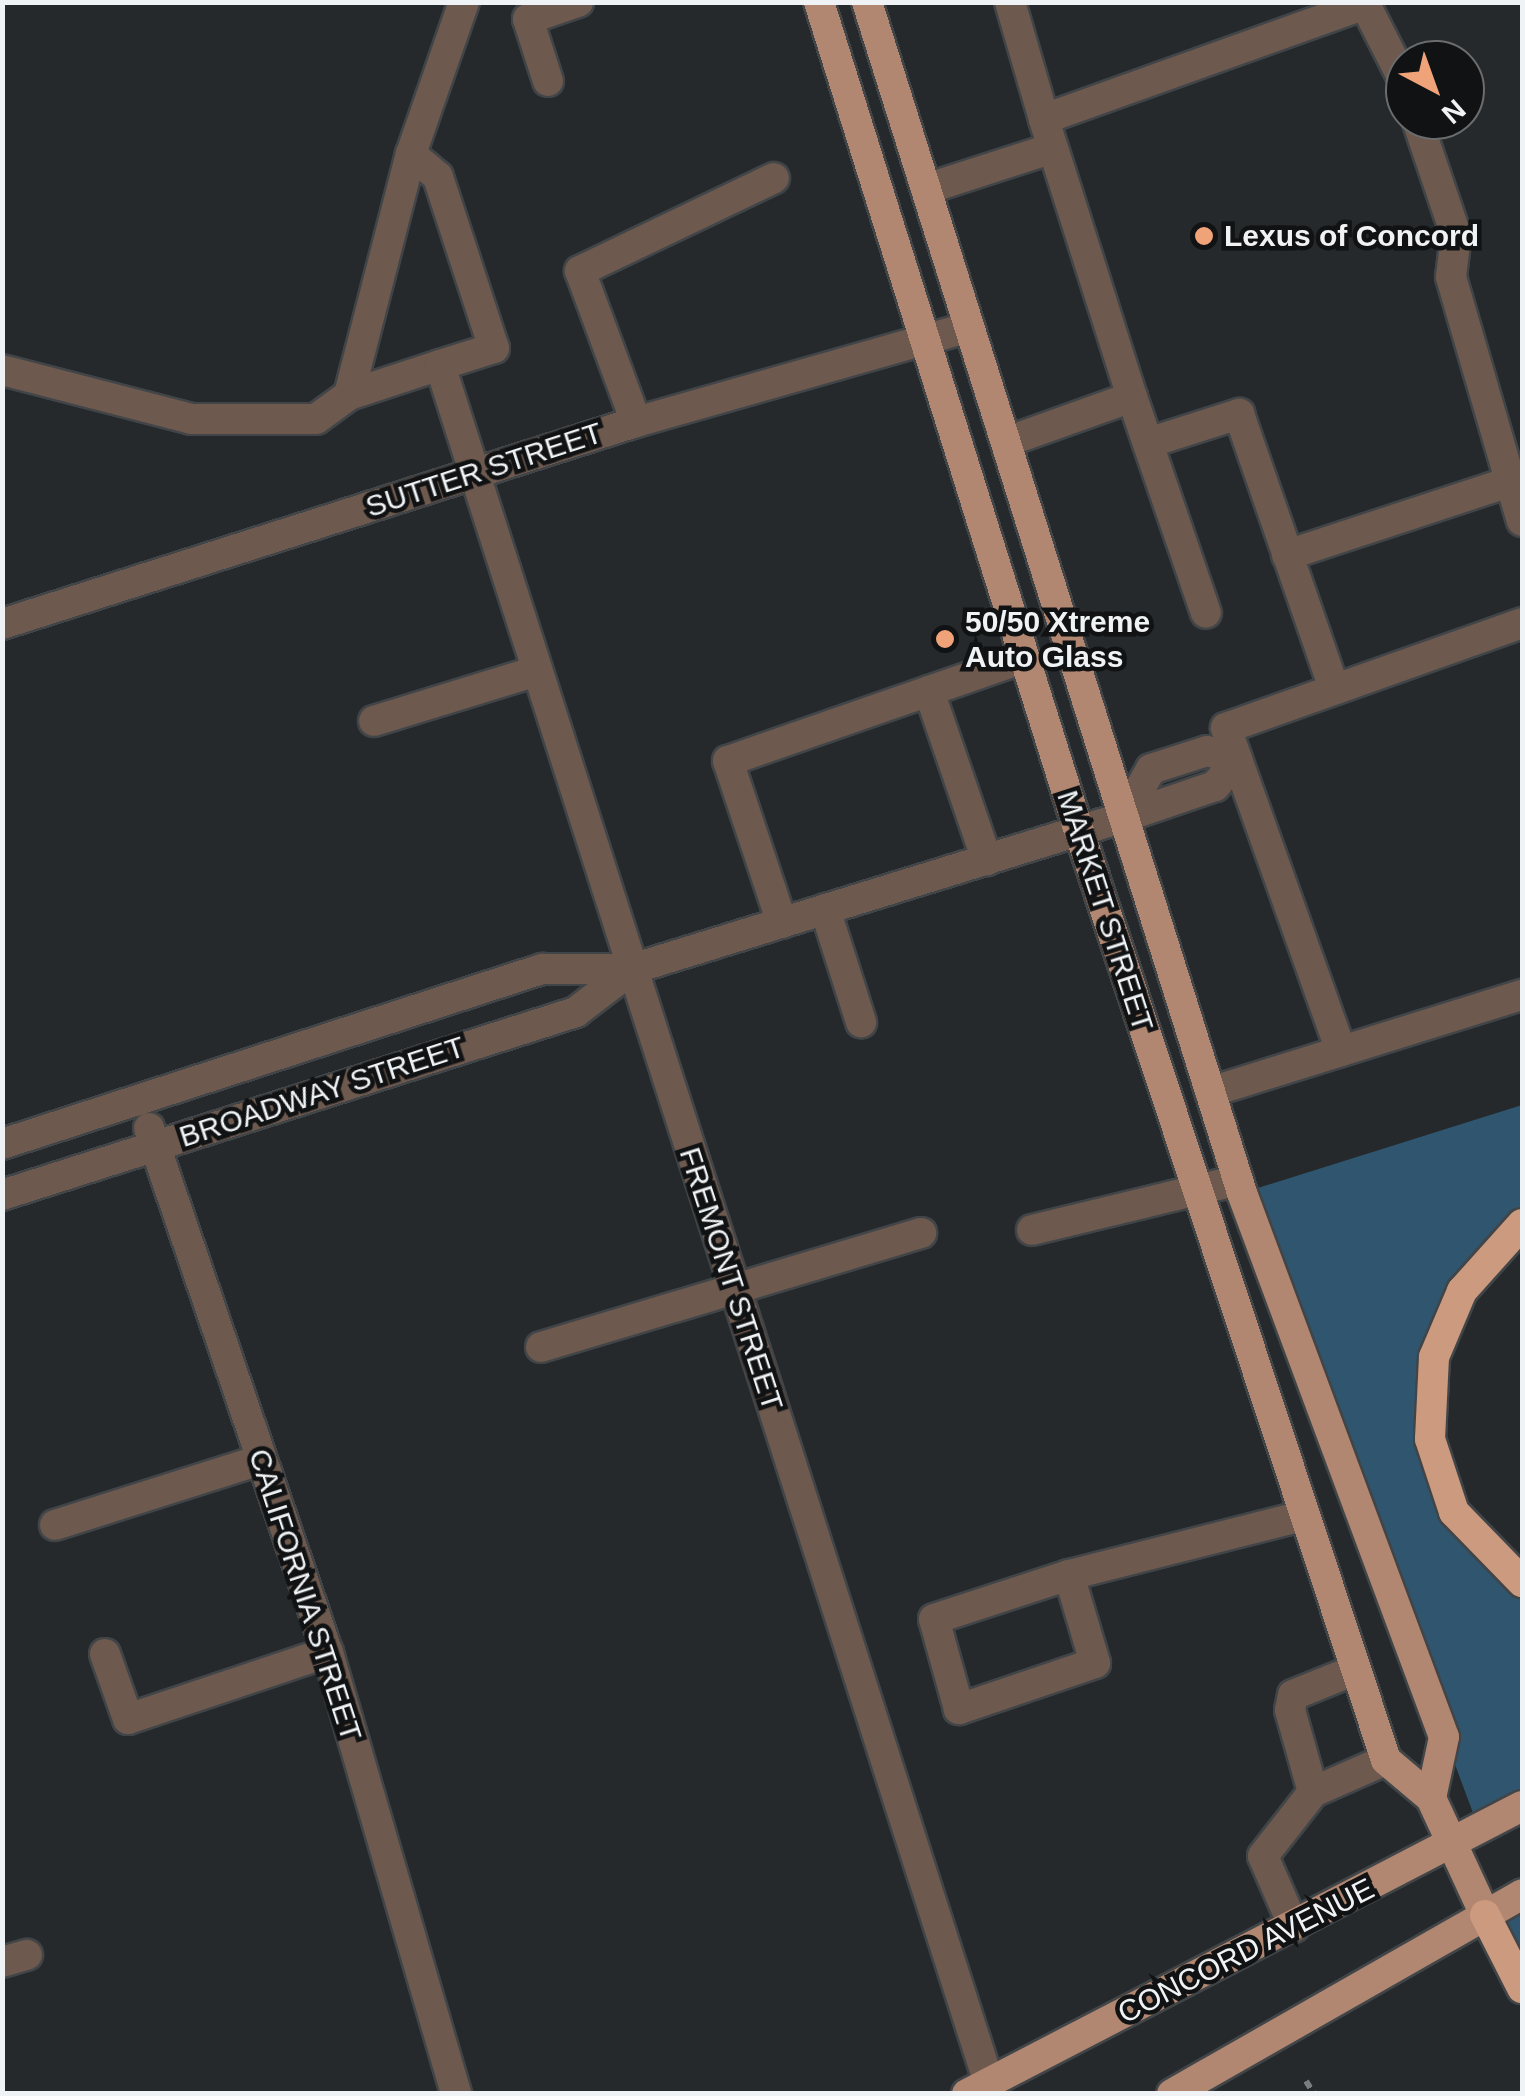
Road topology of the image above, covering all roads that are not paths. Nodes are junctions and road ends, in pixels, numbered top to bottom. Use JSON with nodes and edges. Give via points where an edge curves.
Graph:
{"nodes":[{"id":1,"x":464,"y":2,"type":"edge"},
{"id":2,"x":578,"y":2,"type":"edge"},
{"id":3,"x":819,"y":2,"type":"edge"},
{"id":4,"x":867,"y":2,"type":"edge"},
{"id":5,"x":1010,"y":2,"type":"edge"},
{"id":6,"x":1364,"y":4,"type":"edge"},
{"id":7,"x":1385,"y":44,"type":"edge"},
{"id":8,"x":548,"y":81,"type":"dead end"},
{"id":9,"x":1048,"y":133,"type":"junction"},
{"id":10,"x":1424,"y":140,"type":"edge"},
{"id":11,"x":411,"y":154,"type":"junction"},
{"id":12,"x":774,"y":178,"type":"dead end"},
{"id":13,"x":926,"y":189,"type":"junction"},
{"id":14,"x":969,"y":327,"type":"junction"},
{"id":15,"x":925,"y":340,"type":"junction"},
{"id":16,"x":440,"y":365,"type":"junction"},
{"id":17,"x":2,"y":370,"type":"edge"},
{"id":18,"x":349,"y":395,"type":"junction"},
{"id":19,"x":1132,"y":397,"type":"junction"},
{"id":20,"x":636,"y":422,"type":"junction"},
{"id":21,"x":1006,"y":442,"type":"junction"},
{"id":22,"x":1148,"y":443,"type":"junction"},
{"id":23,"x":474,"y":474,"type":"junction"},
{"id":24,"x":1509,"y":482,"type":"junction"},
{"id":25,"x":1522,"y":521,"type":"edge"},
{"id":26,"x":1287,"y":555,"type":"junction"},
{"id":27,"x":1206,"y":612,"type":"dead end"},
{"id":28,"x":1522,"y":622,"type":"edge"},
{"id":29,"x":2,"y":624,"type":"edge"},
{"id":30,"x":1024,"y":658,"type":"junction"},
{"id":31,"x":537,"y":670,"type":"junction"},
{"id":32,"x":1334,"y":690,"type":"junction"},
{"id":33,"x":930,"y":691,"type":"junction"},
{"id":34,"x":374,"y":721,"type":"dead end"},
{"id":35,"x":1237,"y":759,"type":"junction"},
{"id":36,"x":1124,"y":816,"type":"junction"},
{"id":37,"x":1079,"y":831,"type":"junction"},
{"id":38,"x":986,"y":860,"type":"junction"},
{"id":39,"x":825,"y":909,"type":"junction"},
{"id":40,"x":782,"y":923,"type":"junction"},
{"id":41,"x":632,"y":969,"type":"junction"},
{"id":42,"x":1522,"y":995,"type":"edge"},
{"id":43,"x":860,"y":1022,"type":"dead end"},
{"id":44,"x":1341,"y":1051,"type":"junction"},
{"id":45,"x":1210,"y":1092,"type":"junction"},
{"id":46,"x":141,"y":1102,"type":"junction"},
{"id":47,"x":2,"y":1144,"type":"edge"},
{"id":48,"x":155,"y":1145,"type":"junction"},
{"id":49,"x":1238,"y":1180,"type":"junction"},
{"id":50,"x":1195,"y":1193,"type":"junction"},
{"id":51,"x":2,"y":1195,"type":"edge"},
{"id":52,"x":1522,"y":1224,"type":"edge"},
{"id":53,"x":1032,"y":1230,"type":"dead end"},
{"id":54,"x":921,"y":1233,"type":"dead end"},
{"id":55,"x":734,"y":1288,"type":"junction"},
{"id":56,"x":541,"y":1347,"type":"dead end"},
{"id":57,"x":260,"y":1460,"type":"junction"},
{"id":58,"x":1303,"y":1516,"type":"junction"},
{"id":59,"x":55,"y":1524,"type":"dead end"},
{"id":60,"x":1070,"y":1575,"type":"junction"},
{"id":61,"x":1522,"y":1582,"type":"edge"},
{"id":62,"x":328,"y":1652,"type":"junction"},
{"id":63,"x":105,"y":1654,"type":"dead end"},
{"id":64,"x":1355,"y":1670,"type":"junction"},
{"id":65,"x":1386,"y":1760,"type":"junction"},
{"id":66,"x":1313,"y":1792,"type":"junction"},
{"id":67,"x":1431,"y":1798,"type":"junction"},
{"id":68,"x":1522,"y":1806,"type":"edge"},
{"id":69,"x":1452,"y":1844,"type":"junction"},
{"id":70,"x":1522,"y":1894,"type":"edge"},
{"id":71,"x":1485,"y":1915,"type":"junction"},
{"id":72,"x":1294,"y":1927,"type":"junction"},
{"id":73,"x":1522,"y":1988,"type":"edge"},
{"id":74,"x":982,"y":2090,"type":"edge"},
{"id":75,"x":456,"y":2094,"type":"edge"},
{"id":76,"x":1172,"y":2094,"type":"edge"}],
"edges":[{"from":1,"to":11,"type":"street"},
{"from":2,"to":8,"type":"street","via":[[528,19]]},
{"from":3,"to":15,"type":"main road","name":"MARKET STREET"},
{"from":4,"to":13,"type":"main road","name":"MARKET STREET"},
{"from":5,"to":9,"type":"street"},
{"from":6,"to":7,"type":"street"},
{"from":6,"to":9,"type":"street"},
{"from":9,"to":13,"type":"street"},
{"from":9,"to":19,"type":"street"},
{"from":10,"to":24,"type":"street","via":[[1456,234],[1451,277],[1500,428]]},
{"from":11,"to":16,"type":"street","via":[[438,177],[494,348]]},
{"from":11,"to":18,"type":"street"},
{"from":12,"to":20,"type":"street","via":[[580,271]]},
{"from":13,"to":14,"type":"main road","name":"MARKET STREET"},
{"from":14,"to":15,"type":"street","name":"SUTTER STREET"},
{"from":14,"to":21,"type":"main road","name":"MARKET STREET"},
{"from":15,"to":20,"type":"street","name":"SUTTER STREET"},
{"from":15,"to":30,"type":"main road","name":"MARKET STREET"},
{"from":16,"to":18,"type":"street"},
{"from":16,"to":23,"type":"street","name":"FREMONT STREET"},
{"from":17,"to":18,"type":"street","via":[[191,420],[316,419]]},
{"from":19,"to":21,"type":"street"},
{"from":19,"to":22,"type":"street"},
{"from":20,"to":23,"type":"street","name":"SUTTER STREET"},
{"from":21,"to":36,"type":"main road","name":"MARKET STREET"},
{"from":22,"to":26,"type":"street","via":[[1238,414]]},
{"from":22,"to":27,"type":"street"},
{"from":23,"to":29,"type":"street","name":"SUTTER STREET"},
{"from":23,"to":31,"type":"street","name":"FREMONT STREET"},
{"from":24,"to":25,"type":"street"},
{"from":24,"to":26,"type":"street"},
{"from":26,"to":32,"type":"street"},
{"from":28,"to":32,"type":"street"},
{"from":30,"to":33,"type":"street"},
{"from":30,"to":37,"type":"main road","name":"MARKET STREET"},
{"from":31,"to":34,"type":"street"},
{"from":31,"to":41,"type":"street","name":"FREMONT STREET"},
{"from":32,"to":35,"type":"street","via":[[1226,728]]},
{"from":33,"to":38,"type":"street"},
{"from":33,"to":40,"type":"street","via":[[728,760]]},
{"from":35,"to":36,"type":"street","via":[[1207,751],[1151,768]]},
{"from":35,"to":44,"type":"street"},
{"from":36,"to":37,"type":"street","name":"BROADWAY STREET"},
{"from":36,"to":45,"type":"main road","name":"MARKET STREET"},
{"from":37,"to":38,"type":"street","name":"BROADWAY STREET"},
{"from":37,"to":50,"type":"main road","name":"MARKET STREET"},
{"from":38,"to":39,"type":"street","name":"BROADWAY STREET"},
{"from":39,"to":40,"type":"street","name":"BROADWAY STREET"},
{"from":39,"to":43,"type":"street"},
{"from":40,"to":41,"type":"street","name":"BROADWAY STREET"},
{"from":41,"to":46,"type":"street","name":"BROADWAY STREET","via":[[542,969]]},
{"from":41,"to":48,"type":"street","name":"BROADWAY STREET","via":[[576,1012]]},
{"from":41,"to":55,"type":"street","name":"FREMONT STREET"},
{"from":42,"to":44,"type":"street"},
{"from":44,"to":45,"type":"street"},
{"from":45,"to":49,"type":"main road","name":"MARKET STREET"},
{"from":46,"to":47,"type":"street","name":"BROADWAY STREET"},
{"from":46,"to":48,"type":"street","name":"CALIFORNIA STREET"},
{"from":48,"to":51,"type":"street","name":"BROADWAY STREET"},
{"from":48,"to":57,"type":"street","name":"CALIFORNIA STREET"},
{"from":49,"to":50,"type":"street"},
{"from":49,"to":67,"type":"main road","name":"MARKET STREET","via":[[1444,1737]]},
{"from":50,"to":53,"type":"street"},
{"from":50,"to":58,"type":"main road","name":"MARKET STREET"},
{"from":52,"to":61,"type":"highway","via":[[1462,1291],[1434,1358],[1430,1439],[1454,1512]]},
{"from":54,"to":55,"type":"street"},
{"from":55,"to":56,"type":"street"},
{"from":55,"to":74,"type":"street","name":"FREMONT STREET"},
{"from":57,"to":59,"type":"street"},
{"from":57,"to":62,"type":"street","name":"CALIFORNIA STREET"},
{"from":58,"to":60,"type":"street"},
{"from":58,"to":64,"type":"main road","name":"MARKET STREET"},
{"from":60,"to":60,"type":"street","via":[[934,1619],[960,1709],[1095,1663]]},
{"from":62,"to":63,"type":"street","via":[[128,1718]]},
{"from":62,"to":75,"type":"street","name":"CALIFORNIA STREET"},
{"from":64,"to":65,"type":"main road","name":"MARKET STREET"},
{"from":64,"to":66,"type":"street","via":[[1294,1695],[1290,1710]]},
{"from":65,"to":66,"type":"street"},
{"from":65,"to":67,"type":"main road"},
{"from":66,"to":72,"type":"street","via":[[1262,1856]]},
{"from":67,"to":69,"type":"main road"},
{"from":68,"to":69,"type":"main road","name":"CONCORD AVENUE"},
{"from":69,"to":71,"type":"main road"},
{"from":69,"to":72,"type":"main road","name":"CONCORD AVENUE"},
{"from":70,"to":71,"type":"main road"},
{"from":71,"to":73,"type":"highway"},
{"from":71,"to":76,"type":"main road"},
{"from":72,"to":74,"type":"main road","name":"CONCORD AVENUE"}]}
